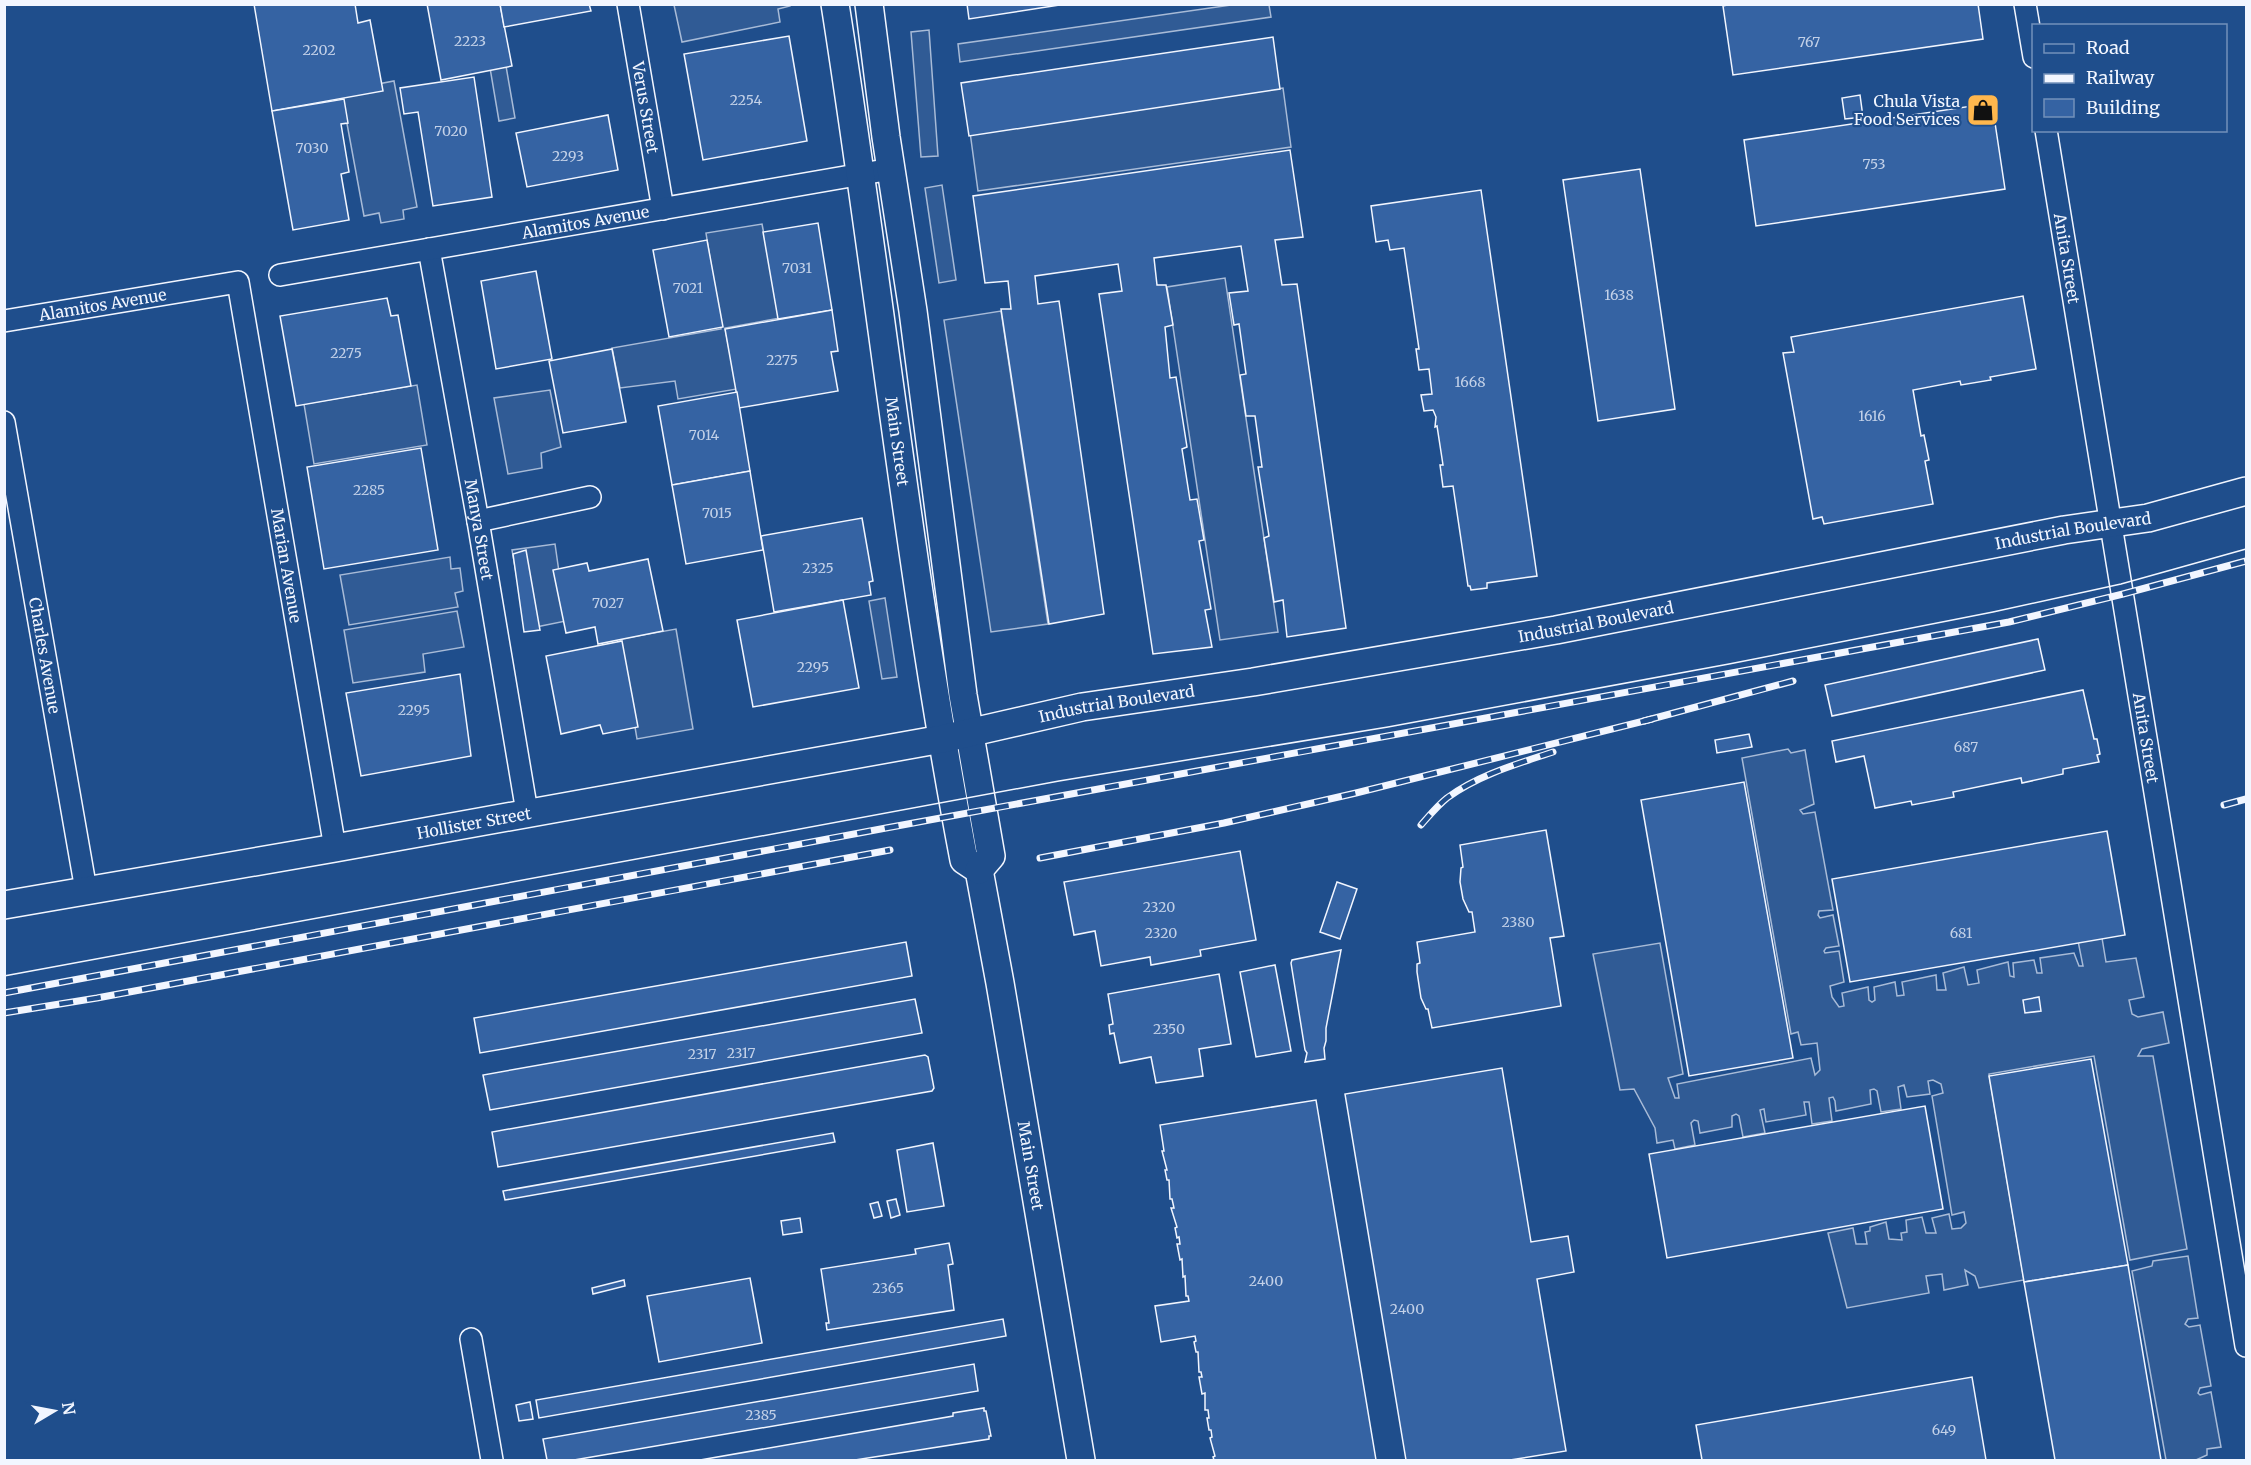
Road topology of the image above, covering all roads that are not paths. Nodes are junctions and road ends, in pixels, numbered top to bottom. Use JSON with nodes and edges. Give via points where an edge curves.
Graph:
{"nodes":[{"id":1,"x":628,"y":4,"type":"edge"},
{"id":2,"x":835,"y":4,"type":"edge"},
{"id":3,"x":869,"y":4,"type":"edge"},
{"id":4,"x":2025,"y":4,"type":"edge"},
{"id":5,"x":2032,"y":45,"type":"edge"},
{"id":6,"x":2046,"y":132,"type":"edge"},
{"id":7,"x":891,"y":169,"type":"junction"},
{"id":8,"x":859,"y":175,"type":"junction"},
{"id":9,"x":663,"y":209,"type":"junction"},
{"id":10,"x":429,"y":249,"type":"junction"},
{"id":11,"x":280,"y":275,"type":"dead end"},
{"id":12,"x":238,"y":282,"type":"joint"},
{"id":13,"x":4,"y":321,"type":"edge"},
{"id":14,"x":4,"y":422,"type":"edge"},
{"id":15,"x":2247,"y":491,"type":"edge"},
{"id":16,"x":590,"y":497,"type":"dead end"},
{"id":17,"x":478,"y":521,"type":"junction"},
{"id":18,"x":2111,"y":524,"type":"junction"},
{"id":19,"x":970,"y":734,"type":"junction"},
{"id":20,"x":942,"y":739,"type":"junction"},
{"id":21,"x":527,"y":813,"type":"junction"},
{"id":22,"x":335,"y":848,"type":"junction"},
{"id":23,"x":979,"y":870,"type":"junction"},
{"id":24,"x":86,"y":890,"type":"junction"},
{"id":25,"x":4,"y":905,"type":"edge"},
{"id":26,"x":2240,"y":1267,"type":"edge"},
{"id":27,"x":471,"y":1339,"type":"dead end"},
{"id":28,"x":2247,"y":1346,"type":"edge"},
{"id":29,"x":492,"y":1461,"type":"edge"},
{"id":30,"x":1081,"y":1461,"type":"edge"}],
"edges":[{"from":1,"to":9,"type":"street","name":"Verus Street"},
{"from":2,"to":8,"type":"main road","name":"Main Street"},
{"from":3,"to":7,"type":"main road","name":"Main Street"},
{"from":4,"to":5,"type":"street"},
{"from":6,"to":18,"type":"street","name":"Anita Street"},
{"from":7,"to":8,"type":"street","name":"Alamitos Avenue"},
{"from":7,"to":19,"type":"main road","name":"Main Street"},
{"from":8,"to":9,"type":"street","name":"Alamitos Avenue"},
{"from":8,"to":20,"type":"main road","name":"Main Street"},
{"from":9,"to":10,"type":"street","name":"Alamitos Avenue"},
{"from":10,"to":11,"type":"street","name":"Alamitos Avenue"},
{"from":10,"to":17,"type":"street","name":"Manya Street"},
{"from":12,"to":13,"type":"street","name":"Alamitos Avenue"},
{"from":12,"to":22,"type":"street","name":"Marian Avenue"},
{"from":14,"to":24,"type":"street","name":"Charles Avenue"},
{"from":15,"to":18,"type":"main road","name":"Industrial Boulevard"},
{"from":16,"to":17,"type":"street"},
{"from":17,"to":21,"type":"street","name":"Manya Street"},
{"from":18,"to":19,"type":"main road","name":"Industrial Boulevard","via":[[1466,646],[1082,707]]},
{"from":18,"to":26,"type":"street","name":"Anita Street"},
{"from":19,"to":20,"type":"main road","name":"Industrial Boulevard"},
{"from":19,"to":23,"type":"main road","name":"Main Street","via":[[991,855]]},
{"from":20,"to":21,"type":"main road","name":"Hollister Street"},
{"from":20,"to":23,"type":"main road","name":"Main Street","via":[[964,860]]},
{"from":21,"to":22,"type":"main road","name":"Hollister Street"},
{"from":22,"to":24,"type":"main road","name":"Hollister Street"},
{"from":23,"to":30,"type":"main road","name":"Main Street"},
{"from":24,"to":25,"type":"main road","name":"Hollister Street"},
{"from":26,"to":28,"type":"street","name":"Anita Street"},
{"from":27,"to":29,"type":"street"}]}
